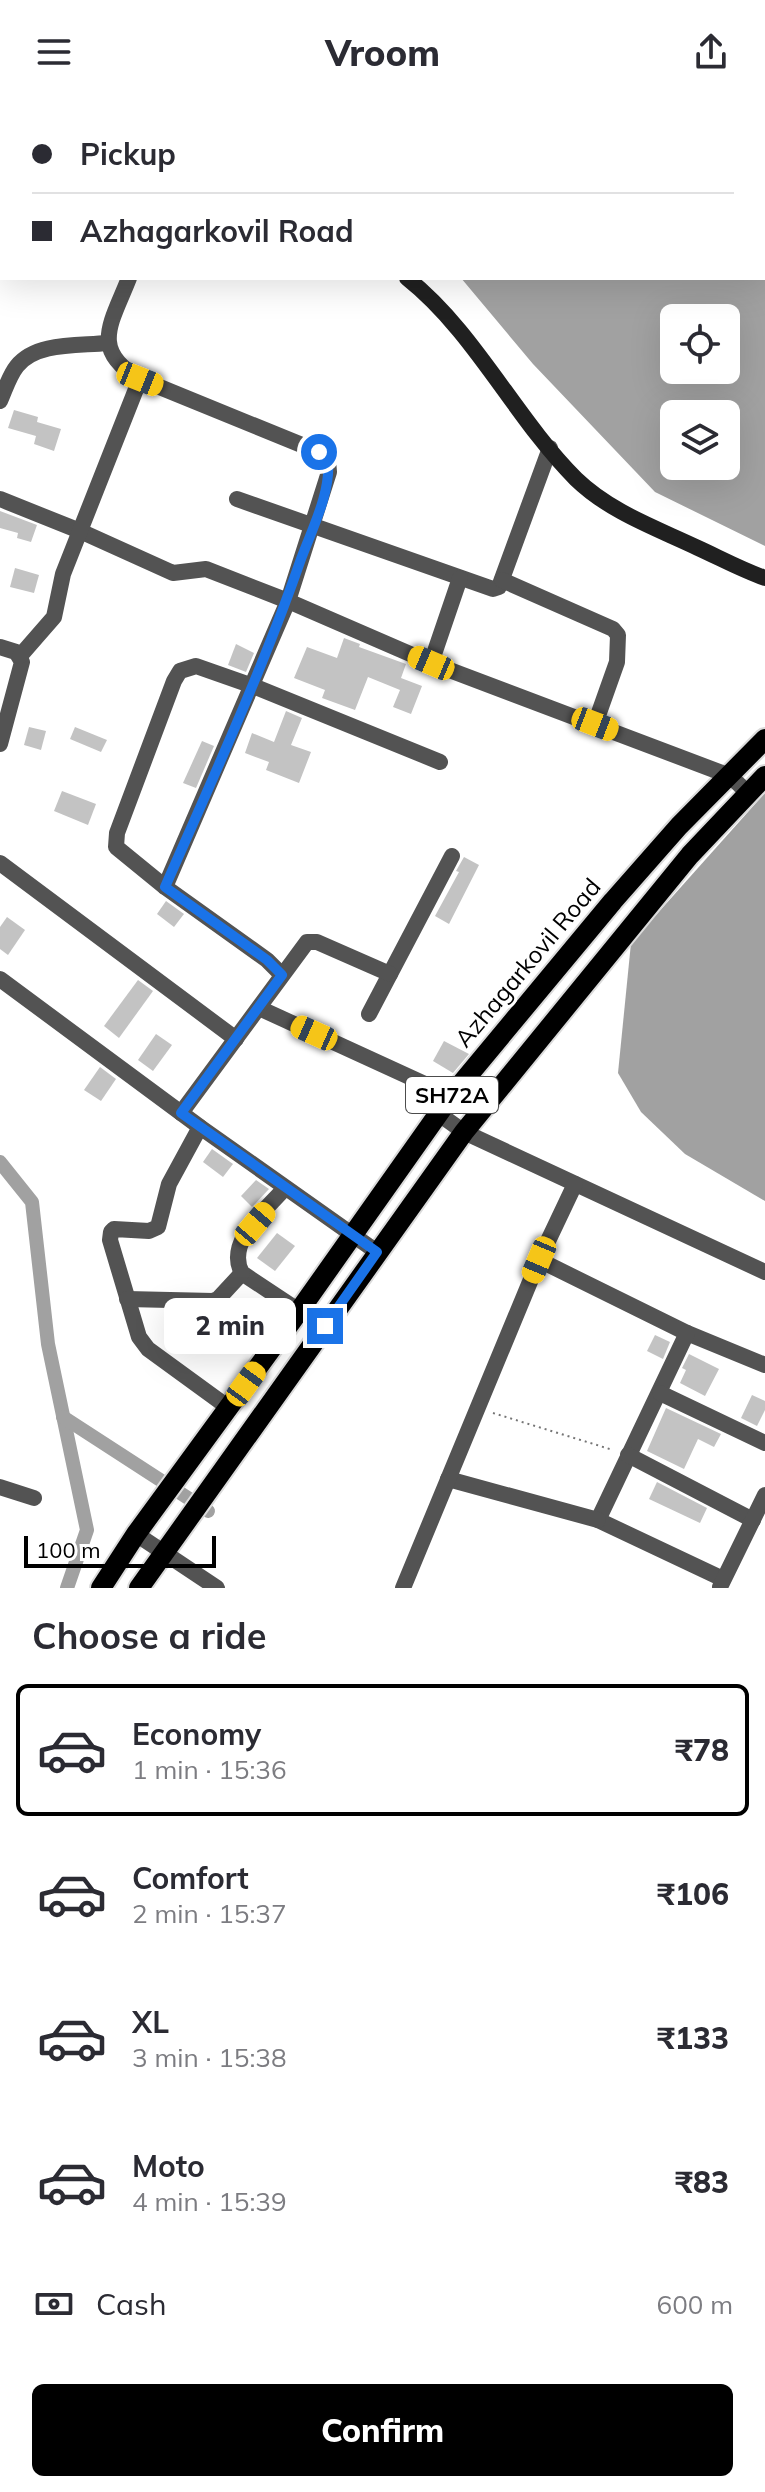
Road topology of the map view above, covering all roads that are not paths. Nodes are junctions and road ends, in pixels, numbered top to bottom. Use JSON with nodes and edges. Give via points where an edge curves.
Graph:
{"nodes":[{"id":1,"x":128,"y":280,"type":"edge"},
{"id":2,"x":409,"y":280,"type":"edge"},
{"id":3,"x":107,"y":343,"type":"junction"},
{"id":4,"x":140,"y":379,"type":"junction"},
{"id":5,"x":0,"y":401,"type":"edge"},
{"id":6,"x":550,"y":448,"type":"junction"},
{"id":7,"x":0,"y":499,"type":"edge"},
{"id":8,"x":237,"y":499,"type":"dead end"},
{"id":9,"x":313,"y":526,"type":"junction"},
{"id":10,"x":80,"y":531,"type":"junction"},
{"id":11,"x":460,"y":578,"type":"junction"},
{"id":12,"x":765,"y":578,"type":"edge"},
{"id":13,"x":502,"y":580,"type":"junction"},
{"id":14,"x":288,"y":601,"type":"junction"},
{"id":15,"x":0,"y":647,"type":"edge"},
{"id":16,"x":20,"y":656,"type":"junction"},
{"id":17,"x":431,"y":663,"type":"junction"},
{"id":18,"x":253,"y":686,"type":"junction"},
{"id":19,"x":595,"y":724,"type":"junction"},
{"id":20,"x":765,"y":739,"type":"edge"},
{"id":21,"x":0,"y":744,"type":"edge"},
{"id":22,"x":440,"y":762,"type":"dead end"},
{"id":23,"x":730,"y":776,"type":"junction"},
{"id":24,"x":765,"y":776,"type":"edge"},
{"id":25,"x":748,"y":793,"type":"junction"},
{"id":26,"x":452,"y":856,"type":"dead end"},
{"id":27,"x":0,"y":863,"type":"edge"},
{"id":28,"x":165,"y":887,"type":"junction"},
{"id":29,"x":390,"y":974,"type":"junction"},
{"id":30,"x":282,"y":975,"type":"junction"},
{"id":31,"x":0,"y":979,"type":"edge"},
{"id":32,"x":259,"y":1008,"type":"junction"},
{"id":33,"x":369,"y":1014,"type":"dead end"},
{"id":34,"x":236,"y":1039,"type":"junction"},
{"id":35,"x":451,"y":1096,"type":"junction"},
{"id":36,"x":181,"y":1113,"type":"junction"},
{"id":37,"x":439,"y":1114,"type":"junction"},
{"id":38,"x":200,"y":1127,"type":"junction"},
{"id":39,"x":464,"y":1132,"type":"junction"},
{"id":40,"x":575,"y":1184,"type":"junction"},
{"id":41,"x":285,"y":1188,"type":"junction"},
{"id":42,"x":350,"y":1236,"type":"junction"},
{"id":43,"x":377,"y":1252,"type":"junction"},
{"id":44,"x":539,"y":1260,"type":"junction"},
{"id":45,"x":765,"y":1272,"type":"edge"},
{"id":46,"x":242,"y":1273,"type":"junction"},
{"id":47,"x":127,"y":1299,"type":"junction"},
{"id":48,"x":299,"y":1311,"type":"junction"},
{"id":49,"x":687,"y":1333,"type":"junction"},
{"id":50,"x":765,"y":1365,"type":"edge"},
{"id":51,"x":660,"y":1393,"type":"junction"},
{"id":52,"x":229,"y":1408,"type":"junction"},
{"id":53,"x":765,"y":1443,"type":"edge"},
{"id":54,"x":628,"y":1455,"type":"junction"},
{"id":55,"x":448,"y":1479,"type":"junction"},
{"id":56,"x":0,"y":1487,"type":"edge"},
{"id":57,"x":765,"y":1495,"type":"edge"},
{"id":58,"x":34,"y":1498,"type":"dead end"},
{"id":59,"x":598,"y":1520,"type":"junction"},
{"id":60,"x":753,"y":1520,"type":"junction"},
{"id":61,"x":136,"y":1534,"type":"junction"},
{"id":62,"x":165,"y":1554,"type":"junction"},
{"id":63,"x":721,"y":1584,"type":"edge"},
{"id":64,"x":101,"y":1588,"type":"edge"},
{"id":65,"x":139,"y":1588,"type":"edge"},
{"id":66,"x":217,"y":1588,"type":"edge"},
{"id":67,"x":403,"y":1588,"type":"edge"}],
"edges":[{"from":1,"to":3,"type":"street"},
{"from":2,"to":6,"type":"main road","via":[[433,300]]},
{"from":3,"to":4,"type":"street","via":[[114,360]]},
{"from":3,"to":5,"type":"street","via":[[29,354],[15,368]]},
{"from":4,"to":9,"type":"street","via":[[319,452],[328,460],[329,472]]},
{"from":4,"to":10,"type":"street"},
{"from":6,"to":12,"type":"main road","via":[[575,478],[622,512]]},
{"from":6,"to":13,"type":"street"},
{"from":7,"to":10,"type":"street"},
{"from":8,"to":9,"type":"street"},
{"from":9,"to":11,"type":"street"},
{"from":9,"to":14,"type":"street"},
{"from":10,"to":14,"type":"street","via":[[173,573],[206,569]]},
{"from":10,"to":16,"type":"street","via":[[54,617]]},
{"from":11,"to":13,"type":"street","via":[[493,589]]},
{"from":11,"to":17,"type":"street"},
{"from":13,"to":19,"type":"street","via":[[618,635],[617,662]]},
{"from":14,"to":17,"type":"street"},
{"from":14,"to":18,"type":"street"},
{"from":15,"to":16,"type":"street"},
{"from":16,"to":21,"type":"street","via":[[22,670]]},
{"from":17,"to":19,"type":"street"},
{"from":18,"to":22,"type":"street"},
{"from":18,"to":28,"type":"street"},
{"from":18,"to":28,"type":"street","via":[[196,666],[180,671],[174,681],[115,839],[119,852]]},
{"from":19,"to":23,"type":"street"},
{"from":20,"to":23,"type":"main road","name":"Azhagarkovil Road","number":"SH72A"},
{"from":23,"to":25,"type":"street"},
{"from":23,"to":35,"type":"main road","name":"Azhagarkovil Road","number":"SH72A","via":[[613,901]]},
{"from":24,"to":25,"type":"main road","number":"SH72A"},
{"from":25,"to":39,"type":"main road","number":"SH72A","via":[[690,855]]},
{"from":26,"to":29,"type":"street"},
{"from":27,"to":34,"type":"street"},
{"from":28,"to":30,"type":"street"},
{"from":29,"to":30,"type":"street","via":[[311,941],[303,944]]},
{"from":29,"to":33,"type":"street"},
{"from":30,"to":32,"type":"street"},
{"from":31,"to":36,"type":"street"},
{"from":32,"to":34,"type":"street"},
{"from":32,"to":35,"type":"street"},
{"from":34,"to":36,"type":"street"},
{"from":35,"to":37,"type":"main road","name":"Azhagarkovil Road","number":"SH72A"},
{"from":36,"to":38,"type":"street"},
{"from":37,"to":39,"type":"street"},
{"from":37,"to":42,"type":"main road","name":"Azhagarkovil Road","number":"SH72A"},
{"from":38,"to":41,"type":"street"},
{"from":38,"to":47,"type":"street","via":[[169,1184],[158,1227],[111,1232]]},
{"from":39,"to":40,"type":"street"},
{"from":39,"to":43,"type":"main road","number":"SH72A"},
{"from":40,"to":44,"type":"street"},
{"from":40,"to":45,"type":"street"},
{"from":41,"to":42,"type":"street"},
{"from":41,"to":46,"type":"street","via":[[240,1242],[237,1264]]},
{"from":42,"to":43,"type":"street"},
{"from":42,"to":48,"type":"main road","name":"Azhagarkovil Road","number":"SH72A"},
{"from":43,"to":62,"type":"main road","number":"SH72A"},
{"from":44,"to":49,"type":"street"},
{"from":44,"to":55,"type":"street"},
{"from":46,"to":47,"type":"street","via":[[213,1301]]},
{"from":46,"to":48,"type":"street"},
{"from":47,"to":52,"type":"street","via":[[148,1349]]},
{"from":48,"to":52,"type":"main road","name":"Azhagarkovil Road","number":"SH72A"},
{"from":49,"to":50,"type":"street"},
{"from":49,"to":51,"type":"street"},
{"from":51,"to":53,"type":"street"},
{"from":51,"to":54,"type":"street"},
{"from":52,"to":61,"type":"main road","name":"Azhagarkovil Road","number":"SH72A"},
{"from":54,"to":59,"type":"street"},
{"from":54,"to":60,"type":"street"},
{"from":55,"to":59,"type":"street"},
{"from":55,"to":67,"type":"street"},
{"from":56,"to":58,"type":"street"},
{"from":57,"to":60,"type":"street"},
{"from":59,"to":63,"type":"street"},
{"from":60,"to":63,"type":"street"},
{"from":61,"to":62,"type":"street"},
{"from":61,"to":64,"type":"main road","name":"Azhagarkovil Road","number":"SH72A"},
{"from":62,"to":65,"type":"main road","number":"SH72A"},
{"from":62,"to":66,"type":"street"}]}
